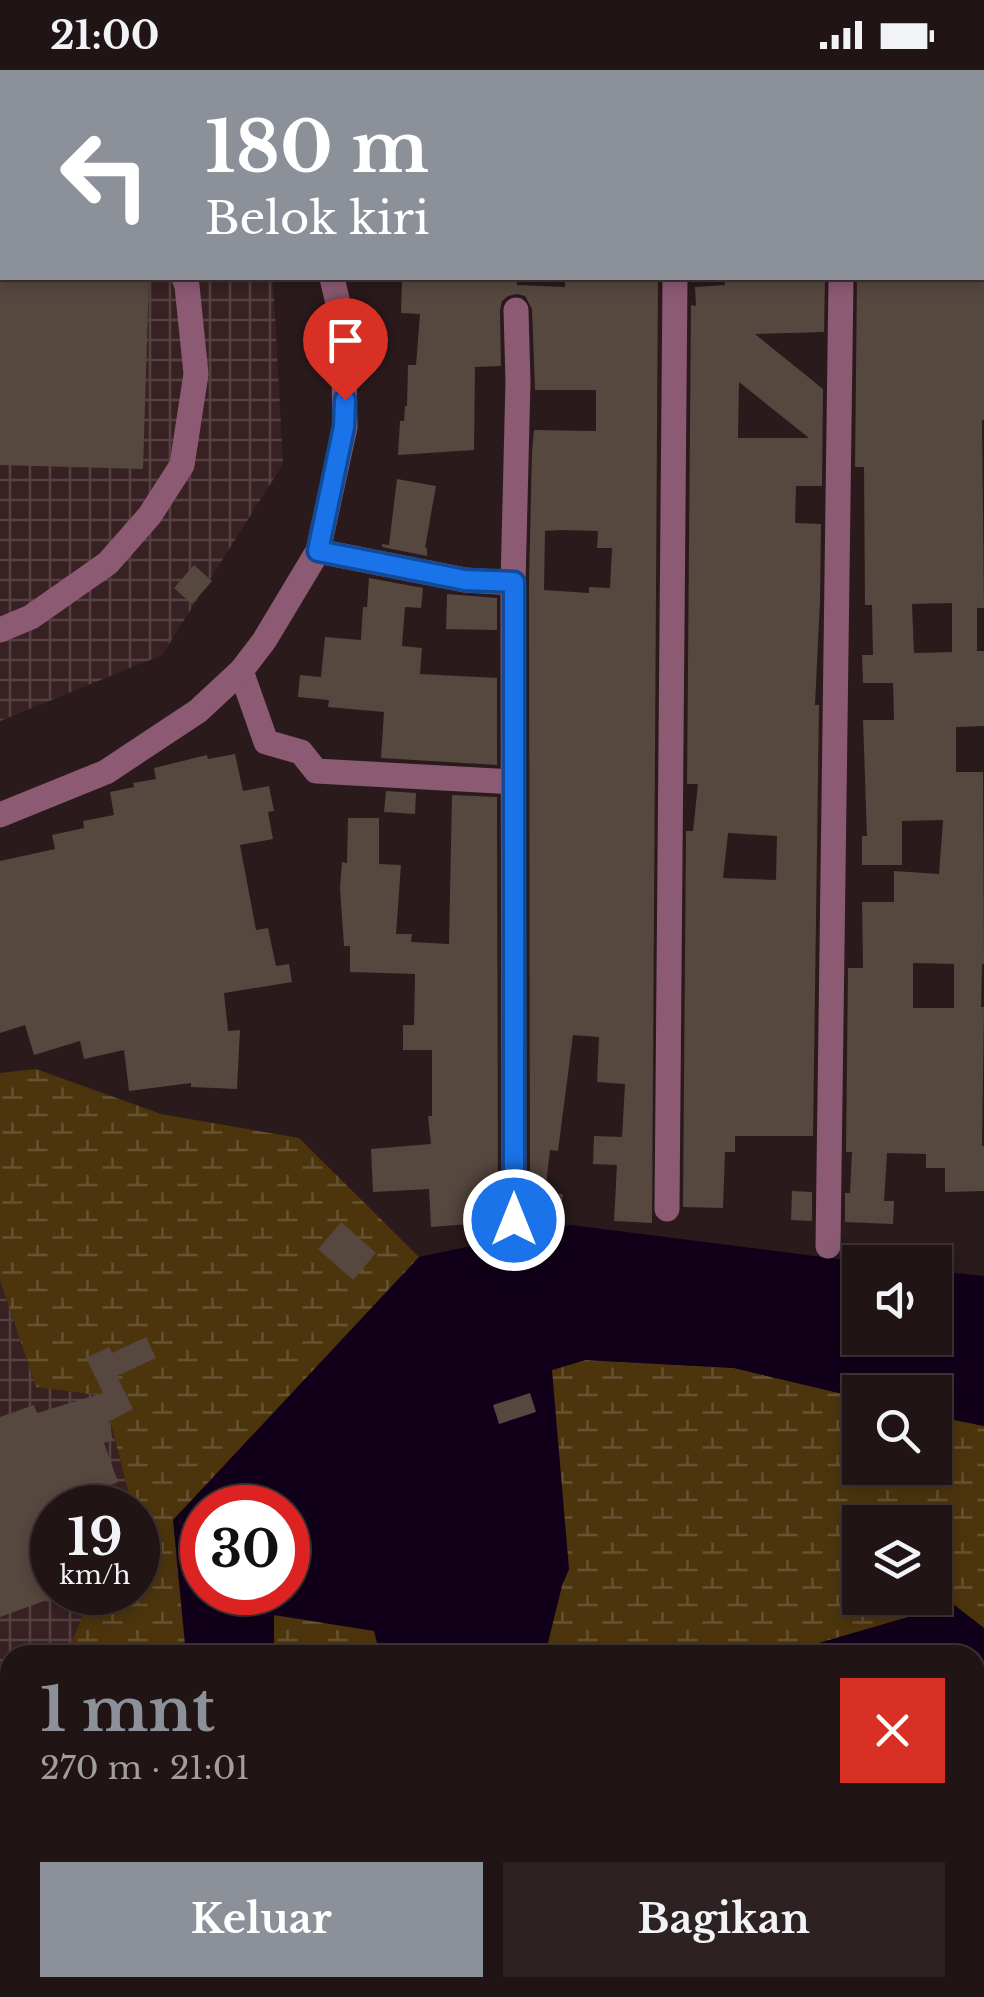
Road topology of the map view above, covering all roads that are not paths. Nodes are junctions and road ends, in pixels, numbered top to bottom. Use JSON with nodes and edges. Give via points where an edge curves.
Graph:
{"nodes":[{"id":1,"x":185,"y":280,"type":"edge"},
{"id":2,"x":332,"y":280,"type":"edge"},
{"id":3,"x":675,"y":280,"type":"edge"},
{"id":4,"x":842,"y":280,"type":"edge"},
{"id":5,"x":516,"y":310,"type":"dead end"},
{"id":6,"x":318,"y":551,"type":"junction"},
{"id":7,"x":514,"y":582,"type":"junction"},
{"id":8,"x":0,"y":630,"type":"edge"},
{"id":9,"x":241,"y":670,"type":"junction"},
{"id":10,"x":514,"y":782,"type":"junction"},
{"id":11,"x":0,"y":815,"type":"edge"},
{"id":12,"x":667,"y":1209,"type":"dead end"},
{"id":13,"x":514,"y":1220,"type":"dead end"},
{"id":14,"x":828,"y":1246,"type":"dead end"}],
"edges":[{"from":1,"to":8,"type":"street","via":[[196,374],[182,465],[108,563],[32,617]]},
{"from":2,"to":6,"type":"street","via":[[342,324],[344,427]]},
{"from":3,"to":12,"type":"street"},
{"from":4,"to":14,"type":"street"},
{"from":5,"to":7,"type":"street"},
{"from":6,"to":7,"type":"street","via":[[465,580]]},
{"from":6,"to":9,"type":"street"},
{"from":7,"to":10,"type":"street"},
{"from":9,"to":10,"type":"street","via":[[266,742],[301,752],[316,770]]},
{"from":9,"to":11,"type":"street","via":[[198,711],[106,772]]},
{"from":10,"to":13,"type":"street"}]}
